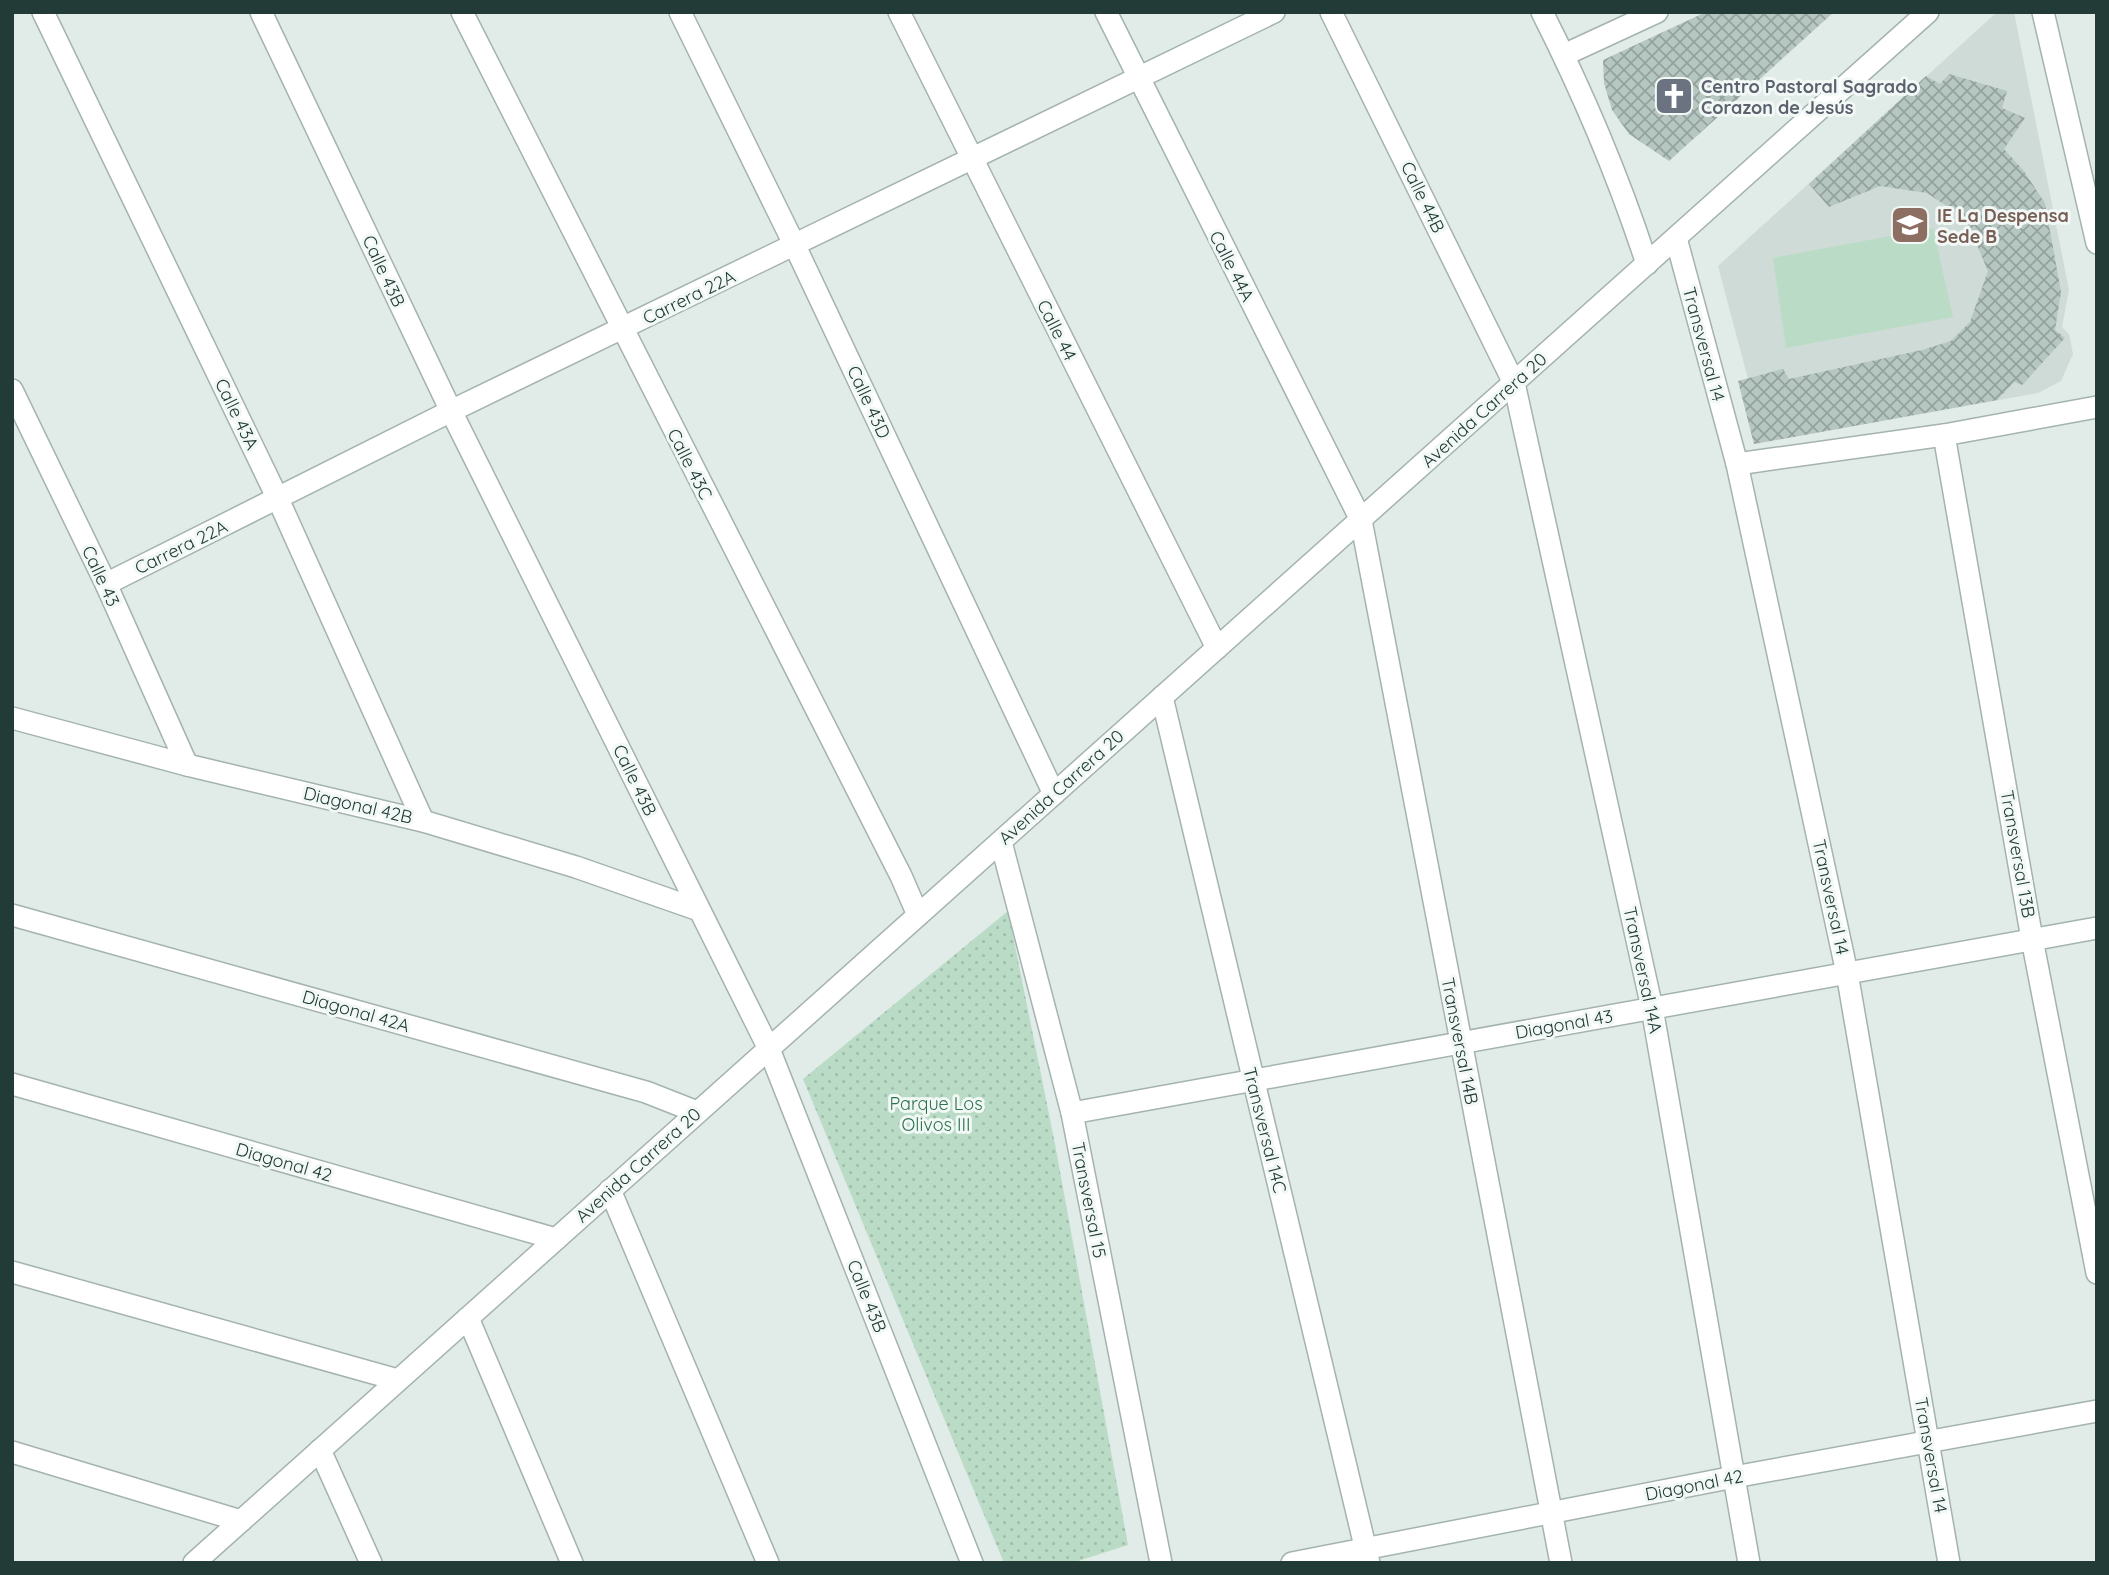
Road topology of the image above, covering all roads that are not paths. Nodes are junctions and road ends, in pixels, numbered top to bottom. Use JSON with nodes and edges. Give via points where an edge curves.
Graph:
{"nodes":[{"id":1,"x":43,"y":12,"type":"edge"},
{"id":2,"x":261,"y":12,"type":"edge"},
{"id":3,"x":462,"y":12,"type":"edge"},
{"id":4,"x":680,"y":12,"type":"edge"},
{"id":5,"x":899,"y":12,"type":"edge"},
{"id":6,"x":1106,"y":12,"type":"edge"},
{"id":7,"x":1274,"y":12,"type":"edge"},
{"id":8,"x":1331,"y":12,"type":"edge"},
{"id":9,"x":1542,"y":12,"type":"edge"},
{"id":10,"x":1657,"y":12,"type":"edge"},
{"id":11,"x":1928,"y":12,"type":"edge"},
{"id":12,"x":2043,"y":12,"type":"edge"},
{"id":13,"x":1564,"y":55,"type":"junction"},
{"id":14,"x":1138,"y":79,"type":"junction"},
{"id":15,"x":971,"y":160,"type":"junction"},
{"id":16,"x":1676,"y":238,"type":"junction"},
{"id":17,"x":2097,"y":243,"type":"edge"},
{"id":18,"x":795,"y":246,"type":"junction"},
{"id":19,"x":1647,"y":264,"type":"junction"},
{"id":20,"x":622,"y":330,"type":"junction"},
{"id":21,"x":1514,"y":383,"type":"junction"},
{"id":22,"x":12,"y":390,"type":"edge"},
{"id":23,"x":2097,"y":407,"type":"edge"},
{"id":24,"x":451,"y":411,"type":"junction"},
{"id":25,"x":1944,"y":435,"type":"junction"},
{"id":26,"x":1737,"y":464,"type":"junction"},
{"id":27,"x":278,"y":499,"type":"junction"},
{"id":28,"x":1361,"y":520,"type":"junction"},
{"id":29,"x":106,"y":584,"type":"junction"},
{"id":30,"x":1217,"y":648,"type":"junction"},
{"id":31,"x":1162,"y":697,"type":"junction"},
{"id":32,"x":12,"y":718,"type":"edge"},
{"id":33,"x":187,"y":765,"type":"junction"},
{"id":34,"x":1054,"y":794,"type":"junction"},
{"id":35,"x":423,"y":821,"type":"junction"},
{"id":36,"x":1001,"y":842,"type":"junction"},
{"id":37,"x":699,"y":910,"type":"junction"},
{"id":38,"x":12,"y":915,"type":"edge"},
{"id":39,"x":918,"y":915,"type":"junction"},
{"id":40,"x":2097,"y":928,"type":"edge"},
{"id":41,"x":2032,"y":939,"type":"junction"},
{"id":42,"x":1847,"y":973,"type":"junction"},
{"id":43,"x":1651,"y":1008,"type":"junction"},
{"id":44,"x":1460,"y":1042,"type":"junction"},
{"id":45,"x":769,"y":1049,"type":"junction"},
{"id":46,"x":1253,"y":1080,"type":"junction"},
{"id":47,"x":12,"y":1084,"type":"edge"},
{"id":48,"x":697,"y":1112,"type":"junction"},
{"id":49,"x":1072,"y":1113,"type":"junction"},
{"id":50,"x":610,"y":1190,"type":"junction"},
{"id":51,"x":556,"y":1239,"type":"junction"},
{"id":52,"x":12,"y":1272,"type":"edge"},
{"id":53,"x":2097,"y":1273,"type":"edge"},
{"id":54,"x":468,"y":1318,"type":"junction"},
{"id":55,"x":398,"y":1380,"type":"junction"},
{"id":56,"x":2097,"y":1412,"type":"edge"},
{"id":57,"x":1929,"y":1441,"type":"junction"},
{"id":58,"x":320,"y":1450,"type":"junction"},
{"id":59,"x":12,"y":1452,"type":"edge"},
{"id":60,"x":1734,"y":1477,"type":"junction"},
{"id":61,"x":1551,"y":1513,"type":"junction"},
{"id":62,"x":241,"y":1521,"type":"junction"},
{"id":63,"x":1367,"y":1555,"type":"edge"},
{"id":64,"x":194,"y":1563,"type":"edge"},
{"id":65,"x":370,"y":1563,"type":"edge"},
{"id":66,"x":572,"y":1563,"type":"edge"},
{"id":67,"x":768,"y":1563,"type":"edge"},
{"id":68,"x":972,"y":1563,"type":"edge"},
{"id":69,"x":1161,"y":1563,"type":"edge"},
{"id":70,"x":1292,"y":1563,"type":"edge"},
{"id":71,"x":1561,"y":1563,"type":"edge"},
{"id":72,"x":1749,"y":1563,"type":"edge"},
{"id":73,"x":1950,"y":1563,"type":"edge"}],
"edges":[{"from":1,"to":27,"type":"street","name":"Calle 43A"},
{"from":2,"to":24,"type":"street","name":"Calle 43B"},
{"from":3,"to":20,"type":"street","name":"Calle 43C"},
{"from":4,"to":18,"type":"street","name":"Calle 43D"},
{"from":5,"to":15,"type":"street","name":"Calle 44"},
{"from":6,"to":14,"type":"street","name":"Calle 44A"},
{"from":7,"to":14,"type":"street","name":"Carrera 22A"},
{"from":8,"to":21,"type":"street","name":"Calle 44B"},
{"from":9,"to":13,"type":"street"},
{"from":10,"to":13,"type":"street"},
{"from":11,"to":16,"type":"street","name":"Avenida Carrera 20"},
{"from":12,"to":17,"type":"street"},
{"from":13,"to":19,"type":"street"},
{"from":14,"to":15,"type":"street","name":"Carrera 22A"},
{"from":14,"to":28,"type":"street","name":"Calle 44A"},
{"from":15,"to":18,"type":"street","name":"Carrera 22A"},
{"from":15,"to":30,"type":"street","name":"Calle 44"},
{"from":16,"to":19,"type":"street","name":"Avenida Carrera 20"},
{"from":16,"to":26,"type":"street","name":"Transversal 14"},
{"from":18,"to":20,"type":"street","name":"Carrera 22A"},
{"from":18,"to":34,"type":"street","name":"Calle 43D"},
{"from":19,"to":21,"type":"street","name":"Avenida Carrera 20"},
{"from":20,"to":24,"type":"street","name":"Carrera 22A"},
{"from":20,"to":39,"type":"street","name":"Calle 43C"},
{"from":21,"to":28,"type":"street","name":"Avenida Carrera 20"},
{"from":21,"to":43,"type":"street","name":"Transversal 14A"},
{"from":22,"to":29,"type":"street","name":"Calle 43"},
{"from":23,"to":25,"type":"street"},
{"from":24,"to":27,"type":"street","name":"Carrera 22A"},
{"from":24,"to":37,"type":"street","name":"Calle 43B"},
{"from":25,"to":26,"type":"street"},
{"from":25,"to":41,"type":"street","name":"Transversal 13B"},
{"from":26,"to":42,"type":"street","name":"Transversal 14"},
{"from":27,"to":29,"type":"street","name":"Carrera 22A"},
{"from":27,"to":35,"type":"street","name":"Calle 43A"},
{"from":28,"to":30,"type":"street","name":"Avenida Carrera 20"},
{"from":28,"to":44,"type":"street","name":"Transversal 14B"},
{"from":29,"to":33,"type":"street","name":"Calle 43"},
{"from":30,"to":31,"type":"street","name":"Avenida Carrera 20"},
{"from":31,"to":34,"type":"street","name":"Avenida Carrera 20"},
{"from":31,"to":46,"type":"street","name":"Transversal 14C"},
{"from":32,"to":33,"type":"street","name":"Diagonal 42B"},
{"from":33,"to":35,"type":"street","name":"Diagonal 42B"},
{"from":34,"to":36,"type":"street","name":"Avenida Carrera 20"},
{"from":35,"to":37,"type":"street","name":"Diagonal 42B"},
{"from":36,"to":39,"type":"street","name":"Avenida Carrera 20"},
{"from":36,"to":49,"type":"street","name":"Transversal 15"},
{"from":37,"to":45,"type":"street","name":"Calle 43B"},
{"from":38,"to":48,"type":"street","name":"Diagonal 42A","via":[[646,1092]]},
{"from":39,"to":45,"type":"street","name":"Avenida Carrera 20"},
{"from":40,"to":41,"type":"street","name":"Diagonal 43"},
{"from":41,"to":42,"type":"street","name":"Diagonal 43"},
{"from":41,"to":53,"type":"street","name":"Transversal 13B"},
{"from":42,"to":43,"type":"street","name":"Diagonal 43"},
{"from":42,"to":57,"type":"street","name":"Transversal 14"},
{"from":43,"to":44,"type":"street","name":"Diagonal 43"},
{"from":43,"to":60,"type":"street","name":"Transversal 14A"},
{"from":44,"to":46,"type":"street","name":"Diagonal 43"},
{"from":44,"to":61,"type":"street","name":"Transversal 14B"},
{"from":45,"to":48,"type":"street","name":"Avenida Carrera 20"},
{"from":45,"to":68,"type":"street","name":"Calle 43B"},
{"from":46,"to":49,"type":"street","name":"Diagonal 43"},
{"from":46,"to":63,"type":"street","name":"Transversal 14C"},
{"from":47,"to":51,"type":"street","name":"Diagonal 42"},
{"from":48,"to":50,"type":"street","name":"Avenida Carrera 20"},
{"from":49,"to":69,"type":"street","name":"Transversal 15"},
{"from":50,"to":51,"type":"street","name":"Avenida Carrera 20"},
{"from":50,"to":67,"type":"street"},
{"from":51,"to":54,"type":"street","name":"Avenida Carrera 20"},
{"from":52,"to":55,"type":"street"},
{"from":54,"to":55,"type":"street","name":"Avenida Carrera 20"},
{"from":54,"to":66,"type":"street"},
{"from":55,"to":58,"type":"street","name":"Avenida Carrera 20"},
{"from":56,"to":57,"type":"street","name":"Diagonal 42"},
{"from":57,"to":60,"type":"street","name":"Diagonal 42"},
{"from":57,"to":73,"type":"street","name":"Transversal 14"},
{"from":58,"to":62,"type":"street","name":"Avenida Carrera 20"},
{"from":58,"to":65,"type":"street"},
{"from":59,"to":62,"type":"street"},
{"from":60,"to":61,"type":"street","name":"Diagonal 42"},
{"from":60,"to":72,"type":"street","name":"Transversal 14A"},
{"from":61,"to":63,"type":"street","name":"Diagonal 42"},
{"from":61,"to":71,"type":"street","name":"Transversal 14B"},
{"from":62,"to":64,"type":"street","name":"Avenida Carrera 20"},
{"from":63,"to":70,"type":"street","name":"Diagonal 42"}]}
